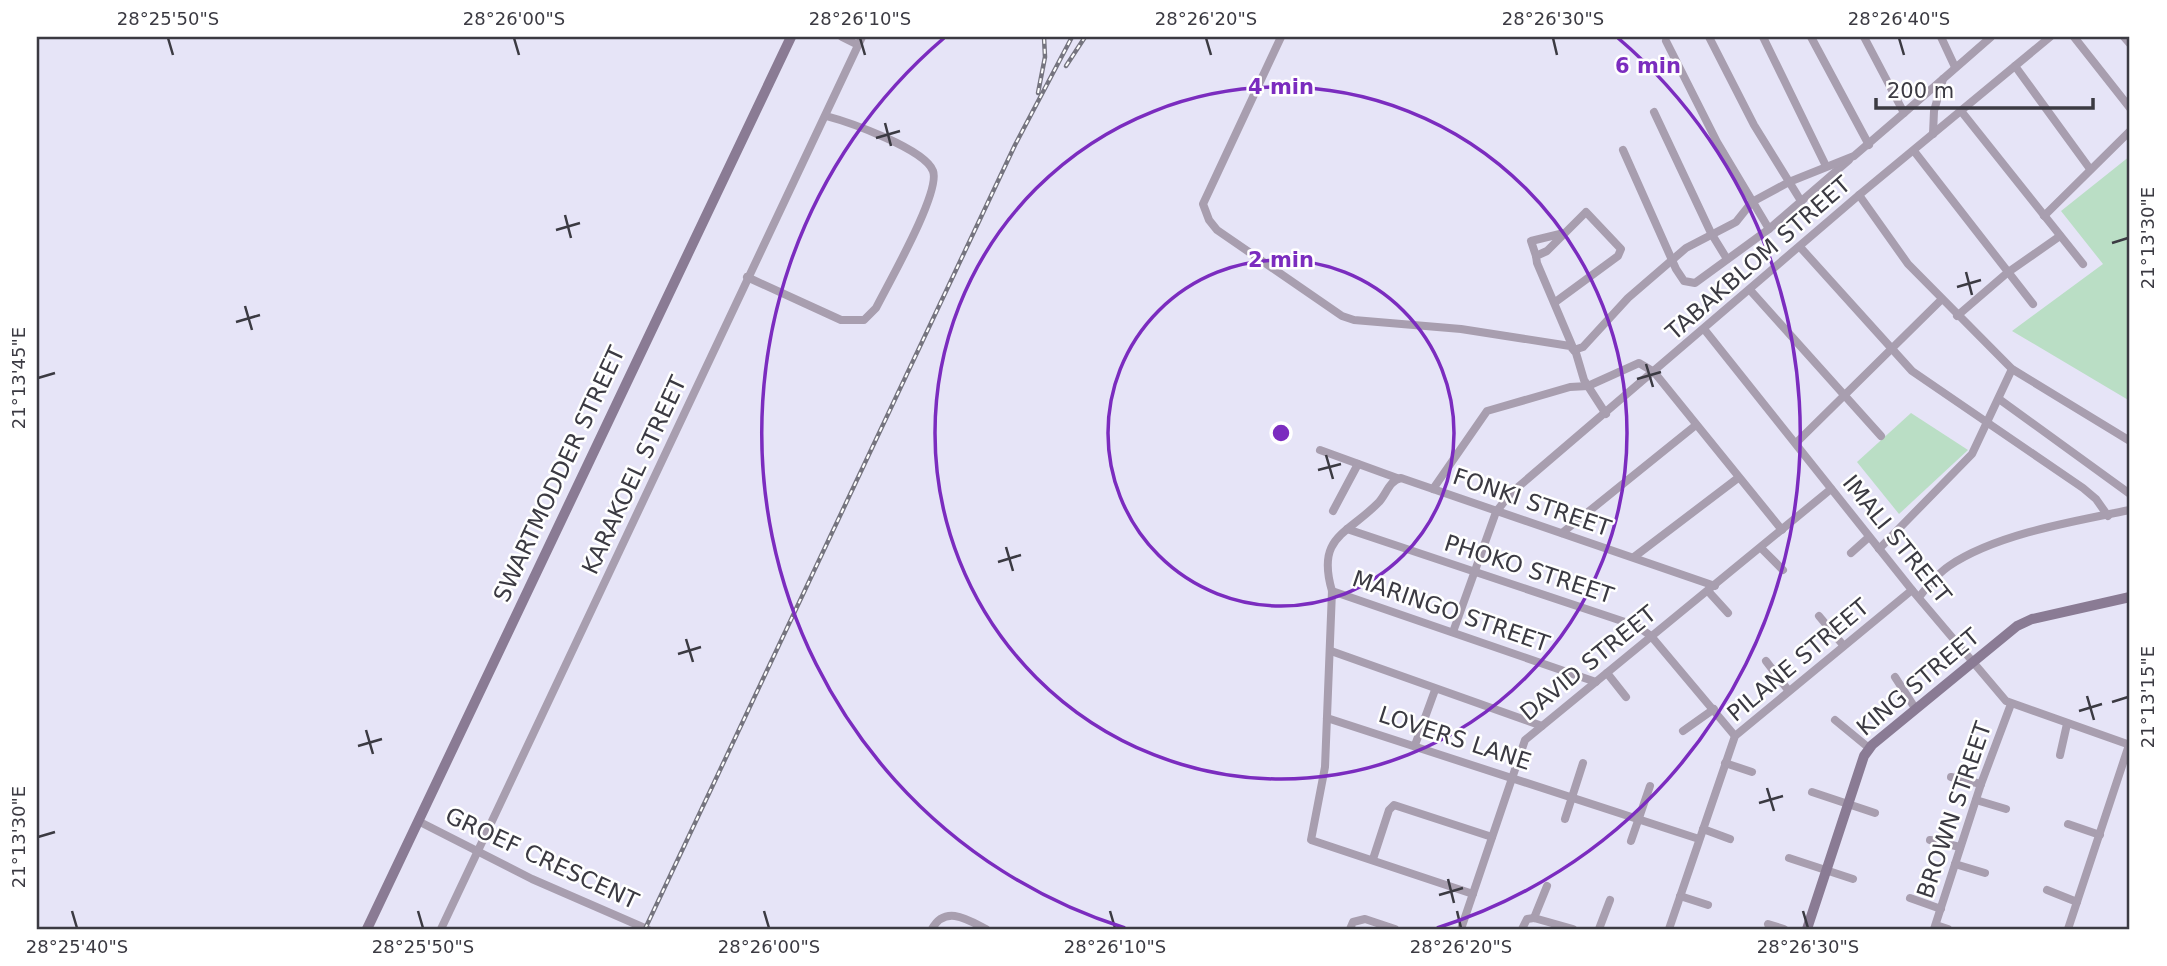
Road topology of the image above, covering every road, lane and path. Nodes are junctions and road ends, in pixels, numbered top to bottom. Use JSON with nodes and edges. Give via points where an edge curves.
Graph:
{"nodes":[{"id":1,"x":791,"y":37,"type":"edge"},
{"id":2,"x":842,"y":37,"type":"edge"},
{"id":3,"x":1281,"y":37,"type":"edge"},
{"id":4,"x":1709,"y":37,"type":"edge"},
{"id":5,"x":1763,"y":37,"type":"edge"},
{"id":6,"x":1811,"y":37,"type":"edge"},
{"id":7,"x":1864,"y":37,"type":"edge"},
{"id":8,"x":1941,"y":37,"type":"edge"},
{"id":9,"x":1991,"y":37,"type":"edge"},
{"id":10,"x":2050,"y":37,"type":"edge"},
{"id":11,"x":2074,"y":37,"type":"edge"},
{"id":12,"x":2124,"y":37,"type":"edge"},
{"id":13,"x":860,"y":41,"type":"edge"},
{"id":14,"x":1666,"y":41,"type":"dead end"},
{"id":15,"x":2130,"y":44,"type":"edge"},
{"id":16,"x":2015,"y":66,"type":"junction"},
{"id":17,"x":1955,"y":67,"type":"junction"},
{"id":18,"x":1944,"y":77,"type":"junction"},
{"id":19,"x":2130,"y":108,"type":"edge"},
{"id":20,"x":1961,"y":111,"type":"junction"},
{"id":21,"x":1654,"y":113,"type":"dead end"},
{"id":22,"x":1904,"y":113,"type":"junction"},
{"id":23,"x":826,"y":116,"type":"junction"},
{"id":24,"x":2130,"y":131,"type":"edge"},
{"id":25,"x":1933,"y":134,"type":"junction"},
{"id":26,"x":1869,"y":145,"type":"junction"},
{"id":27,"x":1623,"y":150,"type":"dead end"},
{"id":28,"x":1914,"y":151,"type":"junction"},
{"id":29,"x":1854,"y":156,"type":"junction"},
{"id":30,"x":1826,"y":166,"type":"junction"},
{"id":31,"x":2090,"y":169,"type":"junction"},
{"id":32,"x":1789,"y":182,"type":"junction"},
{"id":33,"x":1859,"y":195,"type":"junction"},
{"id":34,"x":1801,"y":201,"type":"junction"},
{"id":35,"x":1752,"y":202,"type":"junction"},
{"id":36,"x":2044,"y":216,"type":"junction"},
{"id":37,"x":1769,"y":229,"type":"junction"},
{"id":38,"x":1567,"y":232,"type":"junction"},
{"id":39,"x":1711,"y":233,"type":"junction"},
{"id":40,"x":2060,"y":236,"type":"junction"},
{"id":41,"x":1800,"y":247,"type":"junction"},
{"id":42,"x":1536,"y":256,"type":"junction"},
{"id":43,"x":1672,"y":259,"type":"junction"},
{"id":44,"x":1727,"y":259,"type":"junction"},
{"id":45,"x":2083,"y":264,"type":"dead end"},
{"id":46,"x":2007,"y":273,"type":"junction"},
{"id":47,"x":747,"y":277,"type":"junction"},
{"id":48,"x":1750,"y":290,"type":"junction"},
{"id":49,"x":1941,"y":300,"type":"junction"},
{"id":50,"x":1554,"y":303,"type":"junction"},
{"id":51,"x":2033,"y":304,"type":"dead end"},
{"id":52,"x":1958,"y":316,"type":"junction"},
{"id":53,"x":1704,"y":329,"type":"junction"},
{"id":54,"x":1574,"y":350,"type":"junction"},
{"id":55,"x":1891,"y":351,"type":"junction"},
{"id":56,"x":2012,"y":369,"type":"junction"},
{"id":57,"x":1654,"y":372,"type":"junction"},
{"id":58,"x":1588,"y":386,"type":"junction"},
{"id":59,"x":1844,"y":394,"type":"junction"},
{"id":60,"x":1999,"y":399,"type":"junction"},
{"id":61,"x":1606,"y":414,"type":"junction"},
{"id":62,"x":1696,"y":425,"type":"junction"},
{"id":63,"x":1987,"y":425,"type":"junction"},
{"id":64,"x":1881,"y":436,"type":"dead end"},
{"id":65,"x":2130,"y":441,"type":"edge"},
{"id":66,"x":1797,"y":442,"type":"junction"},
{"id":67,"x":1320,"y":450,"type":"dead end"},
{"id":68,"x":1359,"y":464,"type":"junction"},
{"id":69,"x":1397,"y":478,"type":"junction"},
{"id":70,"x":1738,"y":478,"type":"junction"},
{"id":71,"x":1433,"y":489,"type":"junction"},
{"id":72,"x":1831,"y":489,"type":"junction"},
{"id":73,"x":2130,"y":494,"type":"edge"},
{"id":74,"x":2130,"y":510,"type":"edge"},
{"id":75,"x":1334,"y":511,"type":"dead end"},
{"id":76,"x":1496,"y":512,"type":"junction"},
{"id":77,"x":2108,"y":516,"type":"junction"},
{"id":78,"x":1351,"y":527,"type":"junction"},
{"id":79,"x":1782,"y":530,"type":"junction"},
{"id":80,"x":1562,"y":533,"type":"junction"},
{"id":81,"x":1869,"y":537,"type":"junction"},
{"id":82,"x":1761,"y":548,"type":"junction"},
{"id":83,"x":1880,"y":549,"type":"junction"},
{"id":84,"x":1851,"y":553,"type":"dead end"},
{"id":85,"x":1634,"y":557,"type":"junction"},
{"id":86,"x":1783,"y":570,"type":"dead end"},
{"id":87,"x":1474,"y":572,"type":"junction"},
{"id":88,"x":1711,"y":588,"type":"junction"},
{"id":89,"x":1332,"y":591,"type":"junction"},
{"id":90,"x":1915,"y":593,"type":"junction"},
{"id":91,"x":2130,"y":597,"type":"edge"},
{"id":92,"x":1728,"y":613,"type":"dead end"},
{"id":93,"x":1819,"y":616,"type":"dead end"},
{"id":94,"x":1453,"y":632,"type":"junction"},
{"id":95,"x":1651,"y":636,"type":"junction"},
{"id":96,"x":1843,"y":645,"type":"junction"},
{"id":97,"x":1331,"y":651,"type":"junction"},
{"id":98,"x":1766,"y":661,"type":"dead end"},
{"id":99,"x":1975,"y":662,"type":"junction"},
{"id":100,"x":1607,"y":673,"type":"junction"},
{"id":101,"x":1895,"y":677,"type":"dead end"},
{"id":102,"x":1596,"y":682,"type":"junction"},
{"id":103,"x":1435,"y":690,"type":"junction"},
{"id":104,"x":1788,"y":690,"type":"junction"},
{"id":105,"x":1626,"y":697,"type":"dead end"},
{"id":106,"x":2011,"y":704,"type":"junction"},
{"id":107,"x":1915,"y":708,"type":"junction"},
{"id":108,"x":1714,"y":709,"type":"junction"},
{"id":109,"x":1327,"y":718,"type":"junction"},
{"id":110,"x":1835,"y":720,"type":"dead end"},
{"id":111,"x":2067,"y":724,"type":"junction"},
{"id":112,"x":1542,"y":726,"type":"junction"},
{"id":113,"x":1683,"y":731,"type":"dead end"},
{"id":114,"x":1735,"y":736,"type":"junction"},
{"id":115,"x":1415,"y":745,"type":"junction"},
{"id":116,"x":2130,"y":745,"type":"edge"},
{"id":117,"x":1869,"y":748,"type":"junction"},
{"id":118,"x":2060,"y":755,"type":"dead end"},
{"id":119,"x":1725,"y":763,"type":"junction"},
{"id":120,"x":1583,"y":764,"type":"dead end"},
{"id":121,"x":1752,"y":772,"type":"dead end"},
{"id":122,"x":1511,"y":776,"type":"junction"},
{"id":123,"x":1951,"y":777,"type":"dead end"},
{"id":124,"x":1981,"y":784,"type":"junction"},
{"id":125,"x":1650,"y":786,"type":"dead end"},
{"id":126,"x":1811,"y":792,"type":"dead end"},
{"id":127,"x":1572,"y":796,"type":"junction"},
{"id":128,"x":1976,"y":800,"type":"junction"},
{"id":129,"x":1848,"y":804,"type":"junction"},
{"id":130,"x":2006,"y":809,"type":"dead end"},
{"id":131,"x":1875,"y":813,"type":"dead end"},
{"id":132,"x":1639,"y":817,"type":"junction"},
{"id":133,"x":1565,"y":819,"type":"dead end"},
{"id":134,"x":420,"y":822,"type":"junction"},
{"id":135,"x":2068,"y":824,"type":"dead end"},
{"id":136,"x":1703,"y":829,"type":"junction"},
{"id":137,"x":2100,"y":835,"type":"junction"},
{"id":138,"x":1492,"y":837,"type":"junction"},
{"id":139,"x":1699,"y":839,"type":"junction"},
{"id":140,"x":1730,"y":839,"type":"dead end"},
{"id":141,"x":1930,"y":840,"type":"dead end"},
{"id":142,"x":1631,"y":841,"type":"dead end"},
{"id":143,"x":1960,"y":847,"type":"junction"},
{"id":144,"x":477,"y":852,"type":"junction"},
{"id":145,"x":1790,"y":858,"type":"dead end"},
{"id":146,"x":1373,"y":859,"type":"junction"},
{"id":147,"x":1955,"y":864,"type":"junction"},
{"id":148,"x":1826,"y":870,"type":"junction"},
{"id":149,"x":1985,"y":873,"type":"dead end"},
{"id":150,"x":1853,"y":880,"type":"dead end"},
{"id":151,"x":1547,"y":886,"type":"dead end"},
{"id":152,"x":2047,"y":890,"type":"dead end"},
{"id":153,"x":1473,"y":894,"type":"junction"},
{"id":154,"x":1680,"y":895,"type":"junction"},
{"id":155,"x":1910,"y":898,"type":"dead end"},
{"id":156,"x":1610,"y":900,"type":"dead end"},
{"id":157,"x":2077,"y":902,"type":"junction"},
{"id":158,"x":1709,"y":905,"type":"dead end"},
{"id":159,"x":1941,"y":909,"type":"junction"},
{"id":160,"x":1534,"y":918,"type":"junction"},
{"id":161,"x":1768,"y":924,"type":"dead end"},
{"id":162,"x":1935,"y":927,"type":"edge"},
{"id":163,"x":367,"y":929,"type":"edge"},
{"id":164,"x":441,"y":929,"type":"edge"},
{"id":165,"x":647,"y":929,"type":"edge"},
{"id":166,"x":932,"y":929,"type":"edge"},
{"id":167,"x":986,"y":929,"type":"edge"},
{"id":168,"x":1350,"y":929,"type":"edge"},
{"id":169,"x":1395,"y":929,"type":"edge"},
{"id":170,"x":1461,"y":929,"type":"edge"},
{"id":171,"x":1522,"y":929,"type":"edge"},
{"id":172,"x":1573,"y":929,"type":"edge"},
{"id":173,"x":1599,"y":929,"type":"edge"},
{"id":174,"x":1669,"y":929,"type":"edge"},
{"id":175,"x":1784,"y":929,"type":"edge"},
{"id":176,"x":1807,"y":929,"type":"edge"},
{"id":177,"x":1948,"y":929,"type":"edge"},
{"id":178,"x":2068,"y":929,"type":"edge"}],
"edges":[{"from":1,"to":134,"type":"main road","name":"SWARTMODDER STREET"},
{"from":2,"to":13,"type":"street"},
{"from":3,"to":54,"type":"street","via":[[1203,204],[1209,220],[1229,241],[1342,316],[1371,324],[1461,329]]},
{"from":4,"to":32,"type":"street"},
{"from":5,"to":30,"type":"street"},
{"from":6,"to":26,"type":"street"},
{"from":7,"to":22,"type":"street"},
{"from":8,"to":17,"type":"street"},
{"from":9,"to":17,"type":"street"},
{"from":10,"to":16,"type":"street","name":"TABAKBLOM STREET"},
{"from":11,"to":19,"type":"street"},
{"from":12,"to":15,"type":"street"},
{"from":13,"to":23,"type":"street","name":"KARAKOEL STREET"},
{"from":14,"to":35,"type":"street"},
{"from":16,"to":20,"type":"street","name":"TABAKBLOM STREET"},
{"from":16,"to":31,"type":"street"},
{"from":17,"to":18,"type":"street"},
{"from":18,"to":22,"type":"street"},
{"from":18,"to":25,"type":"street"},
{"from":20,"to":25,"type":"street","name":"TABAKBLOM STREET"},
{"from":20,"to":36,"type":"street"},
{"from":21,"to":39,"type":"street"},
{"from":22,"to":26,"type":"street"},
{"from":23,"to":47,"type":"street","name":"KARAKOEL STREET"},
{"from":23,"to":47,"type":"street","via":[[928,163],[935,179],[929,202],[876,308],[864,320],[841,320]]},
{"from":24,"to":31,"type":"street"},
{"from":25,"to":28,"type":"street","name":"TABAKBLOM STREET"},
{"from":26,"to":29,"type":"street"},
{"from":27,"to":43,"type":"street"},
{"from":28,"to":33,"type":"street","name":"TABAKBLOM STREET"},
{"from":28,"to":46,"type":"street"},
{"from":29,"to":30,"type":"street"},
{"from":29,"to":34,"type":"street"},
{"from":30,"to":32,"type":"street"},
{"from":31,"to":36,"type":"street"},
{"from":32,"to":34,"type":"street"},
{"from":32,"to":35,"type":"street"},
{"from":33,"to":41,"type":"street","name":"TABAKBLOM STREET"},
{"from":33,"to":49,"type":"street","via":[[1908,264]]},
{"from":34,"to":37,"type":"street"},
{"from":35,"to":37,"type":"street"},
{"from":35,"to":39,"type":"street","via":[[1737,222]]},
{"from":36,"to":40,"type":"street"},
{"from":37,"to":44,"type":"street"},
{"from":38,"to":42,"type":"street"},
{"from":38,"to":42,"type":"street","via":[[1531,241]]},
{"from":38,"to":50,"type":"street","via":[[1586,212],[1621,249],[1618,256]]},
{"from":39,"to":43,"type":"street"},
{"from":39,"to":44,"type":"street"},
{"from":40,"to":45,"type":"street"},
{"from":40,"to":46,"type":"street"},
{"from":41,"to":48,"type":"street","name":"TABAKBLOM STREET"},
{"from":41,"to":55,"type":"street"},
{"from":42,"to":50,"type":"street"},
{"from":43,"to":44,"type":"street","via":[[1684,281],[1695,283]]},
{"from":43,"to":54,"type":"street","via":[[1583,347]]},
{"from":46,"to":51,"type":"street"},
{"from":46,"to":52,"type":"street"},
{"from":47,"to":144,"type":"street","name":"KARAKOEL STREET"},
{"from":48,"to":53,"type":"street","name":"TABAKBLOM STREET"},
{"from":48,"to":59,"type":"street"},
{"from":49,"to":52,"type":"street"},
{"from":49,"to":55,"type":"street"},
{"from":50,"to":54,"type":"street"},
{"from":52,"to":56,"type":"street"},
{"from":53,"to":57,"type":"street","name":"TABAKBLOM STREET"},
{"from":53,"to":66,"type":"street","name":"IMALI STREET"},
{"from":54,"to":58,"type":"street"},
{"from":55,"to":59,"type":"street"},
{"from":55,"to":63,"type":"street"},
{"from":56,"to":60,"type":"street"},
{"from":56,"to":65,"type":"street"},
{"from":57,"to":58,"type":"street","via":[[1634,363]]},
{"from":57,"to":61,"type":"street","name":"TABAKBLOM STREET"},
{"from":57,"to":62,"type":"street"},
{"from":58,"to":61,"type":"street"},
{"from":58,"to":71,"type":"street","via":[[1487,411]]},
{"from":59,"to":64,"type":"street"},
{"from":59,"to":66,"type":"street"},
{"from":60,"to":63,"type":"street"},
{"from":60,"to":73,"type":"street"},
{"from":61,"to":76,"type":"street","name":"TABAKBLOM STREET","via":[[1511,493]]},
{"from":62,"to":70,"type":"street"},
{"from":62,"to":80,"type":"street"},
{"from":63,"to":77,"type":"street","via":[[2083,488]]},
{"from":63,"to":83,"type":"street","via":[[1966,462]]},
{"from":66,"to":72,"type":"street","name":"IMALI STREET"},
{"from":67,"to":68,"type":"street","name":"FONKI STREET"},
{"from":68,"to":69,"type":"street","name":"FONKI STREET"},
{"from":68,"to":75,"type":"street"},
{"from":69,"to":71,"type":"street","name":"FONKI STREET"},
{"from":69,"to":78,"type":"street"},
{"from":70,"to":79,"type":"street"},
{"from":70,"to":85,"type":"street"},
{"from":71,"to":76,"type":"street","name":"FONKI STREET"},
{"from":72,"to":79,"type":"street","name":"DAVID STREET"},
{"from":72,"to":81,"type":"street","name":"IMALI STREET"},
{"from":74,"to":77,"type":"street","name":"PILANE STREET"},
{"from":76,"to":80,"type":"street","name":"FONKI STREET"},
{"from":76,"to":87,"type":"street"},
{"from":77,"to":90,"type":"street","name":"PILANE STREET","via":[[2004,541],[1969,555]]},
{"from":78,"to":87,"type":"street","name":"PHOKO STREET"},
{"from":78,"to":89,"type":"street","via":[[1328,552],[1326,571]]},
{"from":79,"to":82,"type":"street","name":"DAVID STREET"},
{"from":80,"to":85,"type":"street","name":"FONKI STREET"},
{"from":81,"to":83,"type":"street","name":"IMALI STREET"},
{"from":81,"to":84,"type":"street"},
{"from":82,"to":86,"type":"street"},
{"from":82,"to":88,"type":"street","name":"DAVID STREET"},
{"from":83,"to":90,"type":"street","name":"IMALI STREET"},
{"from":85,"to":88,"type":"street","name":"FONKI STREET"},
{"from":87,"to":94,"type":"street"},
{"from":87,"to":95,"type":"street","name":"PHOKO STREET","via":[[1631,624]]},
{"from":88,"to":92,"type":"street"},
{"from":88,"to":95,"type":"street","name":"DAVID STREET"},
{"from":89,"to":94,"type":"street","name":"MARINGO STREET"},
{"from":89,"to":97,"type":"street"},
{"from":90,"to":96,"type":"street","name":"PILANE STREET"},
{"from":90,"to":99,"type":"street","name":"IMALI STREET"},
{"from":91,"to":99,"type":"main road","name":"KING STREET","via":[[2025,622]]},
{"from":93,"to":96,"type":"street"},
{"from":94,"to":102,"type":"street","name":"MARINGO STREET"},
{"from":95,"to":100,"type":"street","name":"DAVID STREET"},
{"from":95,"to":108,"type":"street","name":"PHOKO STREET"},
{"from":96,"to":104,"type":"street","name":"PILANE STREET"},
{"from":97,"to":103,"type":"street"},
{"from":97,"to":109,"type":"street"},
{"from":98,"to":104,"type":"street"},
{"from":99,"to":106,"type":"street","name":"IMALI STREET"},
{"from":99,"to":107,"type":"main road","name":"KING STREET"},
{"from":100,"to":102,"type":"street","name":"DAVID STREET"},
{"from":100,"to":105,"type":"street"},
{"from":101,"to":107,"type":"street"},
{"from":102,"to":112,"type":"street","name":"DAVID STREET"},
{"from":103,"to":112,"type":"street"},
{"from":103,"to":115,"type":"street"},
{"from":104,"to":114,"type":"street","name":"PILANE STREET"},
{"from":106,"to":111,"type":"street","name":"IMALI STREET"},
{"from":106,"to":124,"type":"street","name":"BROWN STREET"},
{"from":107,"to":117,"type":"main road","name":"KING STREET"},
{"from":108,"to":113,"type":"street"},
{"from":108,"to":114,"type":"street","name":"PHOKO STREET"},
{"from":109,"to":115,"type":"street","name":"LOVERS LANE"},
{"from":109,"to":146,"type":"street","via":[[1325,767],[1311,840]]},
{"from":110,"to":117,"type":"street"},
{"from":111,"to":116,"type":"street","name":"IMALI STREET"},
{"from":111,"to":118,"type":"street"},
{"from":112,"to":122,"type":"street","name":"DAVID STREET","via":[[1523,743]]},
{"from":114,"to":119,"type":"street","name":"PILANE STREET"},
{"from":115,"to":122,"type":"street","name":"LOVERS LANE"},
{"from":116,"to":137,"type":"street"},
{"from":117,"to":129,"type":"main road","name":"KING STREET"},
{"from":119,"to":121,"type":"street"},
{"from":119,"to":136,"type":"street","name":"PILANE STREET"},
{"from":120,"to":127,"type":"street"},
{"from":122,"to":127,"type":"street","name":"LOVERS LANE"},
{"from":122,"to":138,"type":"street","name":"DAVID STREET"},
{"from":123,"to":124,"type":"street"},
{"from":124,"to":128,"type":"street","name":"BROWN STREET"},
{"from":125,"to":132,"type":"street"},
{"from":126,"to":129,"type":"street"},
{"from":127,"to":132,"type":"street","name":"LOVERS LANE"},
{"from":127,"to":133,"type":"street"},
{"from":128,"to":130,"type":"street"},
{"from":128,"to":143,"type":"street","name":"BROWN STREET"},
{"from":129,"to":131,"type":"street"},
{"from":129,"to":148,"type":"main road","name":"KING STREET"},
{"from":132,"to":139,"type":"street","name":"LOVERS LANE"},
{"from":132,"to":142,"type":"street"},
{"from":134,"to":144,"type":"street","name":"GROEF CRESCENT"},
{"from":134,"to":163,"type":"main road","name":"SWARTMODDER STREET"},
{"from":135,"to":137,"type":"street"},
{"from":136,"to":139,"type":"street","name":"PILANE STREET"},
{"from":136,"to":140,"type":"street"},
{"from":137,"to":157,"type":"street"},
{"from":138,"to":146,"type":"street","via":[[1394,805]]},
{"from":138,"to":153,"type":"street","name":"DAVID STREET"},
{"from":139,"to":154,"type":"street","name":"PILANE STREET"},
{"from":141,"to":143,"type":"street"},
{"from":143,"to":147,"type":"street","name":"BROWN STREET"},
{"from":144,"to":164,"type":"street","name":"KARAKOEL STREET"},
{"from":144,"to":165,"type":"street","name":"GROEF CRESCENT"},
{"from":145,"to":148,"type":"street"},
{"from":146,"to":153,"type":"street"},
{"from":147,"to":149,"type":"street"},
{"from":147,"to":159,"type":"street","name":"BROWN STREET"},
{"from":148,"to":150,"type":"street"},
{"from":148,"to":176,"type":"main road","name":"KING STREET"},
{"from":151,"to":160,"type":"street"},
{"from":152,"to":157,"type":"street"},
{"from":153,"to":170,"type":"street","name":"DAVID STREET"},
{"from":154,"to":158,"type":"street"},
{"from":154,"to":174,"type":"street","name":"PILANE STREET"},
{"from":155,"to":159,"type":"street"},
{"from":156,"to":173,"type":"street"},
{"from":157,"to":178,"type":"street"},
{"from":159,"to":162,"type":"street","name":"BROWN STREET"},
{"from":160,"to":171,"type":"street","via":[[1526,920]]},
{"from":160,"to":172,"type":"street"},
{"from":161,"to":175,"type":"street"},
{"from":162,"to":177,"type":"street"},
{"from":166,"to":167,"type":"street","via":[[937,920],[957,915]]},
{"from":168,"to":169,"type":"street","via":[[1359,919]]}]}
